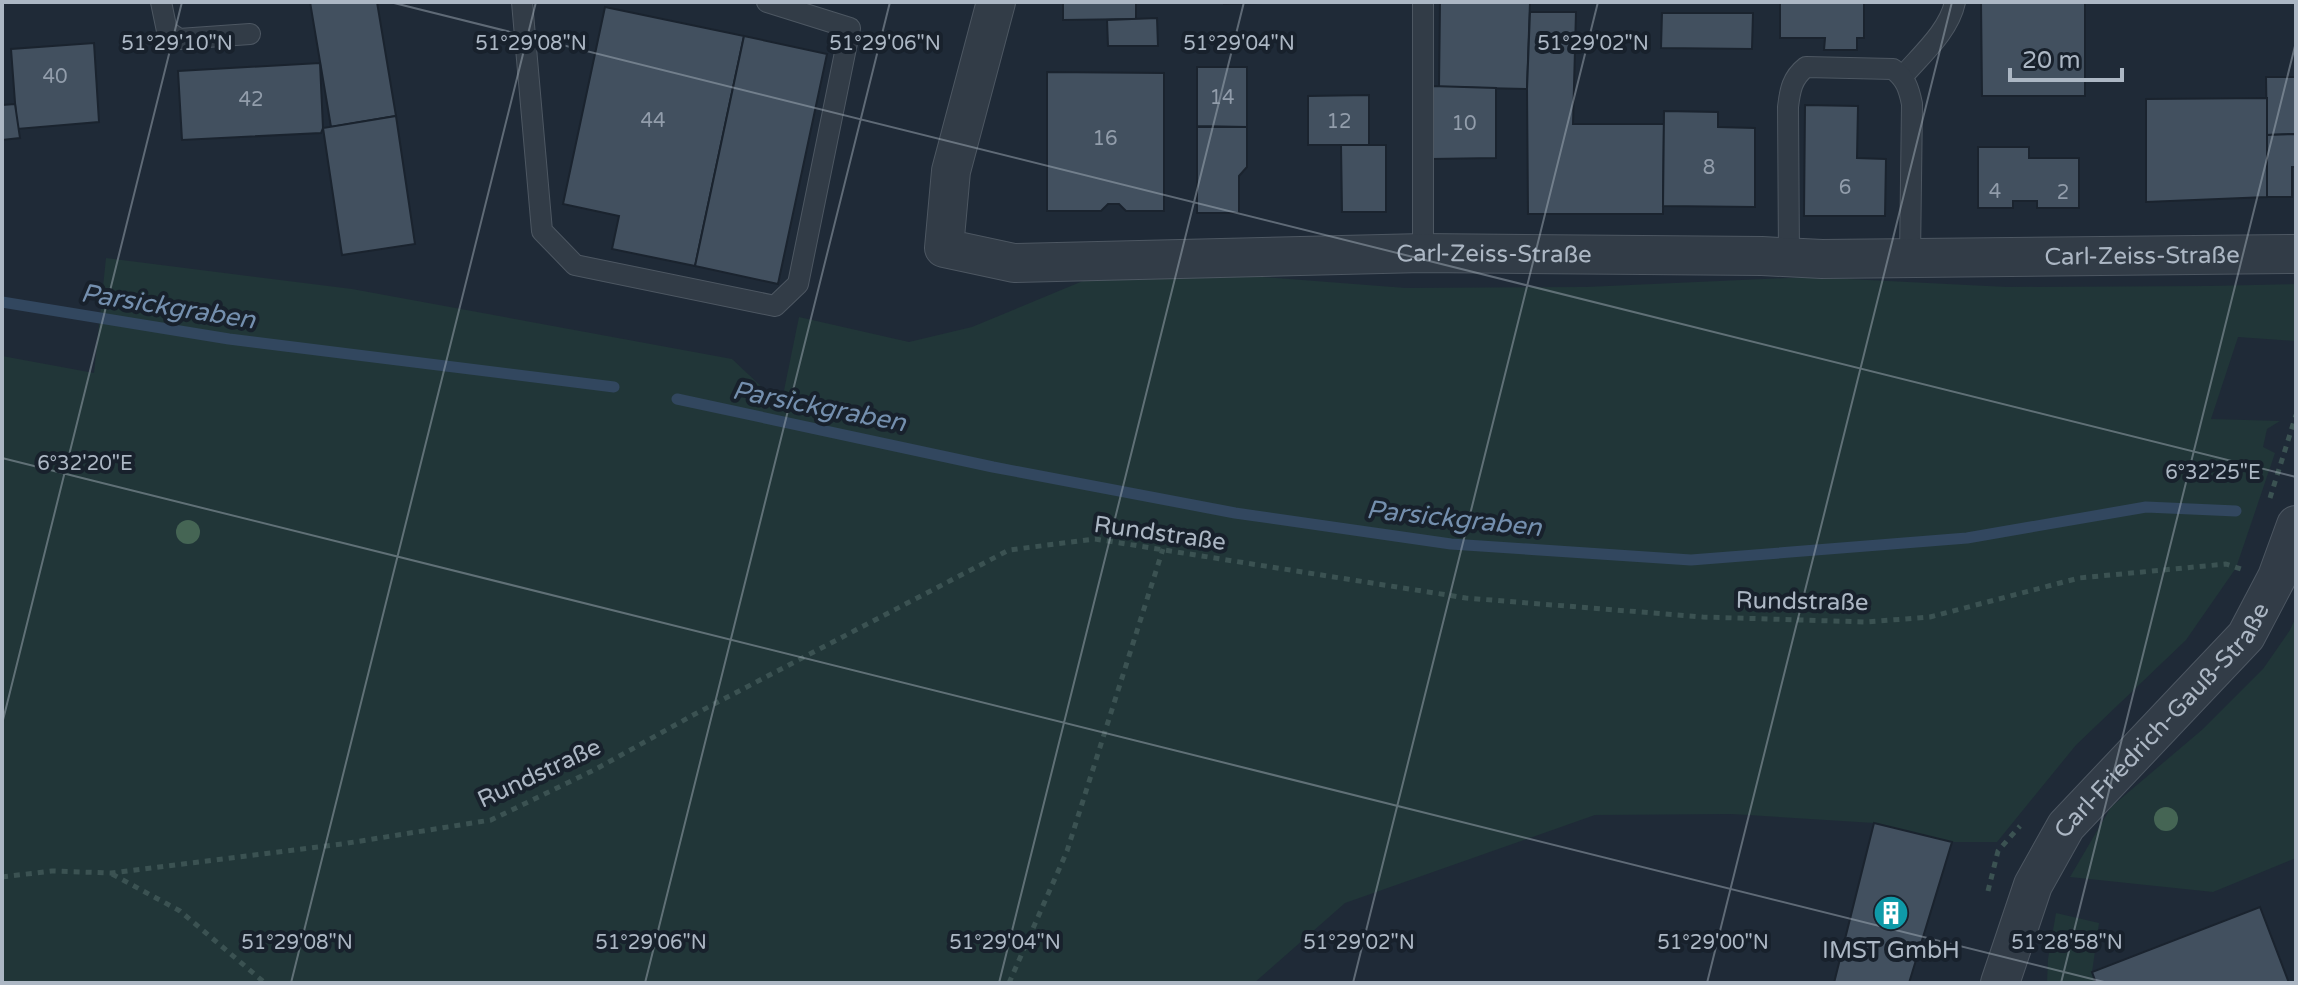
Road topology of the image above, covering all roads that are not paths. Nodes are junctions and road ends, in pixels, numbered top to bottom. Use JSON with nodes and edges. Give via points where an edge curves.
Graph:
{"nodes":[{"id":1,"x":161,"y":2,"type":"edge"},
{"id":2,"x":522,"y":2,"type":"edge"},
{"id":3,"x":767,"y":2,"type":"edge"},
{"id":4,"x":996,"y":2,"type":"edge"},
{"id":5,"x":1423,"y":2,"type":"edge"},
{"id":6,"x":1955,"y":2,"type":"edge"},
{"id":7,"x":250,"y":34,"type":"dead end"},
{"id":8,"x":1903,"y":76,"type":"junction"},
{"id":9,"x":1423,"y":253,"type":"junction"},
{"id":10,"x":2296,"y":254,"type":"edge"},
{"id":11,"x":1789,"y":257,"type":"junction"},
{"id":12,"x":1910,"y":258,"type":"junction"},
{"id":13,"x":2296,"y":525,"type":"edge"},
{"id":14,"x":2024,"y":913,"type":"junction"},
{"id":15,"x":2000,"y":983,"type":"edge"},
{"id":16,"x":2017,"y":983,"type":"edge"}],
"edges":[{"from":1,"to":7,"type":"lane","via":[[167,31],[179,39]]},
{"from":2,"to":3,"type":"lane","via":[[542,231],[575,265],[775,306],[798,284],[850,28]]},
{"from":4,"to":9,"type":"street","name":"Carl-Zeiss-Straße","via":[[951,171],[944,248],[1014,263]]},
{"from":5,"to":9,"type":"lane"},
{"from":6,"to":8,"type":"lane","via":[[1941,31]]},
{"from":8,"to":11,"type":"lane","via":[[1893,69],[1864,68],[1806,67],[1797,74],[1788,107]]},
{"from":8,"to":12,"type":"lane","via":[[1912,104]]},
{"from":9,"to":11,"type":"street","name":"Carl-Zeiss-Straße"},
{"from":10,"to":12,"type":"street","name":"Carl-Zeiss-Straße"},
{"from":11,"to":12,"type":"street","name":"Carl-Zeiss-Straße"},
{"from":13,"to":14,"type":"street","name":"Carl-Friedrich-Gauß-Straße","via":[[2277,577],[2246,636],[2066,826],[2033,885]]},
{"from":14,"to":15,"type":"street","name":"Carl-Friedrich-Gauß-Straße"},
{"from":14,"to":16,"type":"street","name":"Carl-Friedrich-Gauß-Straße"}]}
